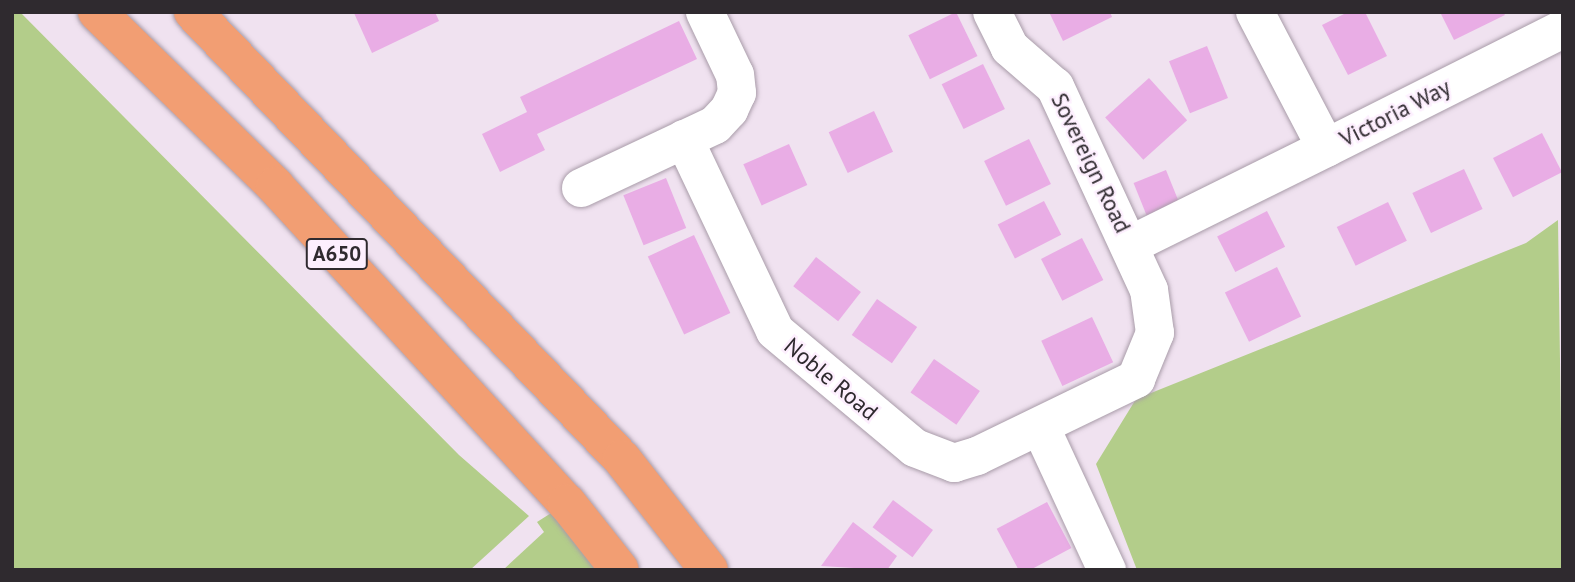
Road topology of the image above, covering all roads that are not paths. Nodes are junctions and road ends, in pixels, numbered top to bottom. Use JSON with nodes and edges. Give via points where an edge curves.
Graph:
{"nodes":[{"id":1,"x":97,"y":12,"type":"edge"},
{"id":2,"x":193,"y":12,"type":"edge"},
{"id":3,"x":705,"y":12,"type":"edge"},
{"id":4,"x":992,"y":12,"type":"edge"},
{"id":5,"x":1255,"y":12,"type":"edge"},
{"id":6,"x":1563,"y":29,"type":"edge"},
{"id":7,"x":684,"y":139,"type":"junction"},
{"id":8,"x":1326,"y":148,"type":"junction"},
{"id":9,"x":581,"y":188,"type":"dead end"},
{"id":10,"x":1130,"y":245,"type":"junction"},
{"id":11,"x":1041,"y":428,"type":"junction"},
{"id":12,"x":620,"y":570,"type":"edge"},
{"id":13,"x":709,"y":570,"type":"edge"},
{"id":14,"x":1107,"y":570,"type":"edge"}],
"edges":[{"from":1,"to":12,"type":"highway","number":"A650","via":[[275,186],[568,503]]},
{"from":2,"to":13,"type":"highway","number":"A650","via":[[622,460]]},
{"from":3,"to":7,"type":"street","via":[[737,93],[715,125]]},
{"from":4,"to":10,"type":"street","name":"Sovereign Road","via":[[1010,48],[1055,87]]},
{"from":5,"to":8,"type":"street","name":"Victoria Way"},
{"from":6,"to":8,"type":"street","name":"Victoria Way"},
{"from":7,"to":9,"type":"street"},
{"from":7,"to":11,"type":"street","name":"Noble Road","via":[[775,331],[803,360],[915,449],[954,463]]},
{"from":8,"to":10,"type":"street","name":"Sovereign Road"},
{"from":10,"to":11,"type":"street","name":"Noble Road","via":[[1149,290],[1155,333],[1136,379]]},
{"from":11,"to":14,"type":"street"}]}
